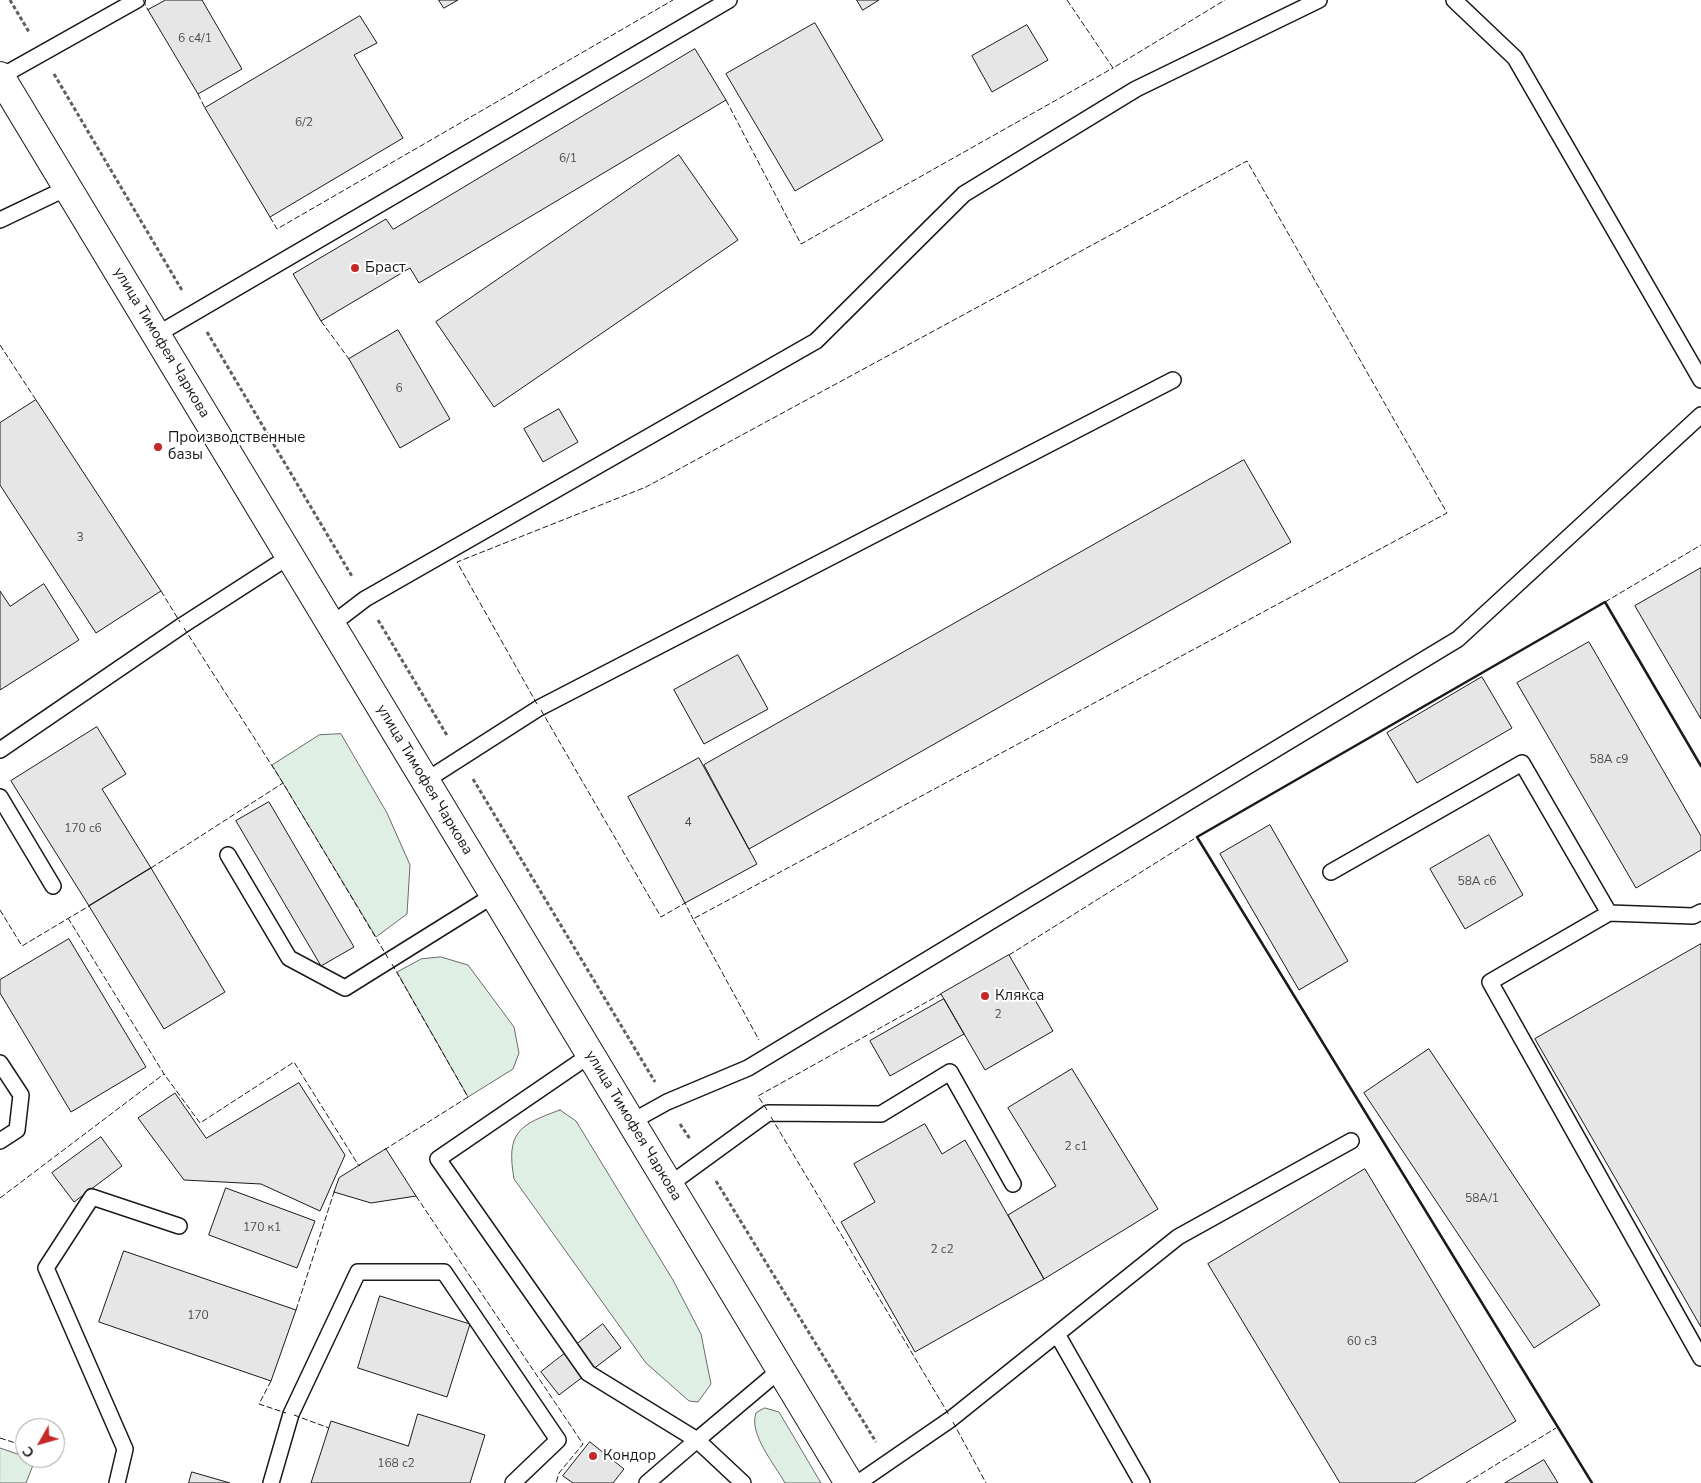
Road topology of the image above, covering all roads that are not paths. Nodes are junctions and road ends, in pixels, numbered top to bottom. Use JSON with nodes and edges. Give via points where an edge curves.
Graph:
{"nodes":[{"id":1,"x":137,"y":0,"type":"edge"},
{"id":2,"x":729,"y":0,"type":"edge"},
{"id":3,"x":1319,"y":0,"type":"edge"},
{"id":4,"x":1454,"y":0,"type":"edge"},
{"id":5,"x":0,"y":76,"type":"edge"},
{"id":6,"x":67,"y":188,"type":"junction"},
{"id":7,"x":0,"y":220,"type":"edge"},
{"id":8,"x":156,"y":335,"type":"junction"},
{"id":9,"x":1173,"y":380,"type":"dead end"},
{"id":10,"x":1701,"y":380,"type":"edge"},
{"id":11,"x":1701,"y":415,"type":"edge"},
{"id":12,"x":290,"y":556,"type":"junction"},
{"id":13,"x":330,"y":625,"type":"junction"},
{"id":14,"x":0,"y":750,"type":"edge"},
{"id":15,"x":425,"y":781,"type":"junction"},
{"id":16,"x":0,"y":797,"type":"edge"},
{"id":17,"x":228,"y":855,"type":"dead end"},
{"id":18,"x":1330,"y":872,"type":"dead end"},
{"id":19,"x":53,"y":886,"type":"dead end"},
{"id":20,"x":494,"y":895,"type":"junction"},
{"id":21,"x":1701,"y":912,"type":"edge"},
{"id":22,"x":1609,"y":913,"type":"junction"},
{"id":23,"x":590,"y":1055,"type":"junction"},
{"id":24,"x":0,"y":1063,"type":"edge"},
{"id":25,"x":631,"y":1122,"type":"junction"},
{"id":26,"x":0,"y":1141,"type":"edge"},
{"id":27,"x":1351,"y":1141,"type":"dead end"},
{"id":28,"x":1013,"y":1184,"type":"dead end"},
{"id":29,"x":669,"y":1185,"type":"junction"},
{"id":30,"x":179,"y":1226,"type":"dead end"},
{"id":31,"x":1057,"y":1334,"type":"junction"},
{"id":32,"x":1701,"y":1358,"type":"edge"},
{"id":33,"x":780,"y":1370,"type":"junction"},
{"id":34,"x":697,"y":1440,"type":"junction"},
{"id":35,"x":117,"y":1483,"type":"edge"},
{"id":36,"x":271,"y":1483,"type":"edge"},
{"id":37,"x":513,"y":1483,"type":"edge"},
{"id":38,"x":647,"y":1483,"type":"edge"},
{"id":39,"x":743,"y":1483,"type":"edge"},
{"id":40,"x":849,"y":1483,"type":"edge"},
{"id":41,"x":858,"y":1483,"type":"edge"},
{"id":42,"x":1142,"y":1483,"type":"edge"}],
"edges":[{"from":1,"to":5,"type":"lane"},
{"from":2,"to":8,"type":"lane"},
{"from":3,"to":13,"type":"lane","via":[[1136,89],[964,194],[816,341],[365,599]]},
{"from":4,"to":10,"type":"lane","via":[[1515,58]]},
{"from":5,"to":6,"type":"main road","name":"улица Тимофея Чаркова"},
{"from":6,"to":7,"type":"lane"},
{"from":6,"to":8,"type":"main road","name":"улица Тимофея Чаркова"},
{"from":8,"to":12,"type":"main road","name":"улица Тимофея Чаркова"},
{"from":9,"to":15,"type":"lane","via":[[539,708]]},
{"from":11,"to":25,"type":"lane","via":[[1458,639],[748,1068],[666,1102]]},
{"from":12,"to":13,"type":"main road","name":"улица Тимофея Чаркова"},
{"from":12,"to":14,"type":"lane"},
{"from":13,"to":15,"type":"main road","name":"улица Тимофея Чаркова"},
{"from":15,"to":20,"type":"main road","name":"улица Тимофея Чаркова"},
{"from":16,"to":19,"type":"lane"},
{"from":17,"to":20,"type":"lane","via":[[289,958],[345,988]]},
{"from":18,"to":22,"type":"lane","via":[[1522,763]]},
{"from":20,"to":23,"type":"main road","name":"улица Тимофея Чаркова"},
{"from":21,"to":22,"type":"lane","via":[[1693,916]]},
{"from":22,"to":32,"type":"lane","via":[[1490,982]]},
{"from":23,"to":25,"type":"main road","name":"улица Тимофея Чаркова"},
{"from":23,"to":34,"type":"lane","via":[[438,1159],[588,1373]]},
{"from":24,"to":26,"type":"lane","via":[[21,1095],[17,1130]]},
{"from":25,"to":29,"type":"main road","name":"улица Тимофея Чаркова"},
{"from":27,"to":31,"type":"lane","via":[[1178,1237]]},
{"from":28,"to":29,"type":"lane","via":[[950,1072],[881,1114],[768,1113]]},
{"from":29,"to":33,"type":"main road","name":"улица Тимофея Чаркова"},
{"from":30,"to":35,"type":"lane","via":[[92,1196],[46,1268],[125,1449]]},
{"from":31,"to":41,"type":"lane","via":[[951,1419]]},
{"from":31,"to":42,"type":"lane"},
{"from":33,"to":34,"type":"lane"},
{"from":33,"to":40,"type":"main road","name":"улица Тимофея Чаркова"},
{"from":34,"to":38,"type":"lane"},
{"from":34,"to":39,"type":"lane"},
{"from":36,"to":37,"type":"lane","via":[[291,1414],[358,1272],[444,1272],[558,1440]]}]}
